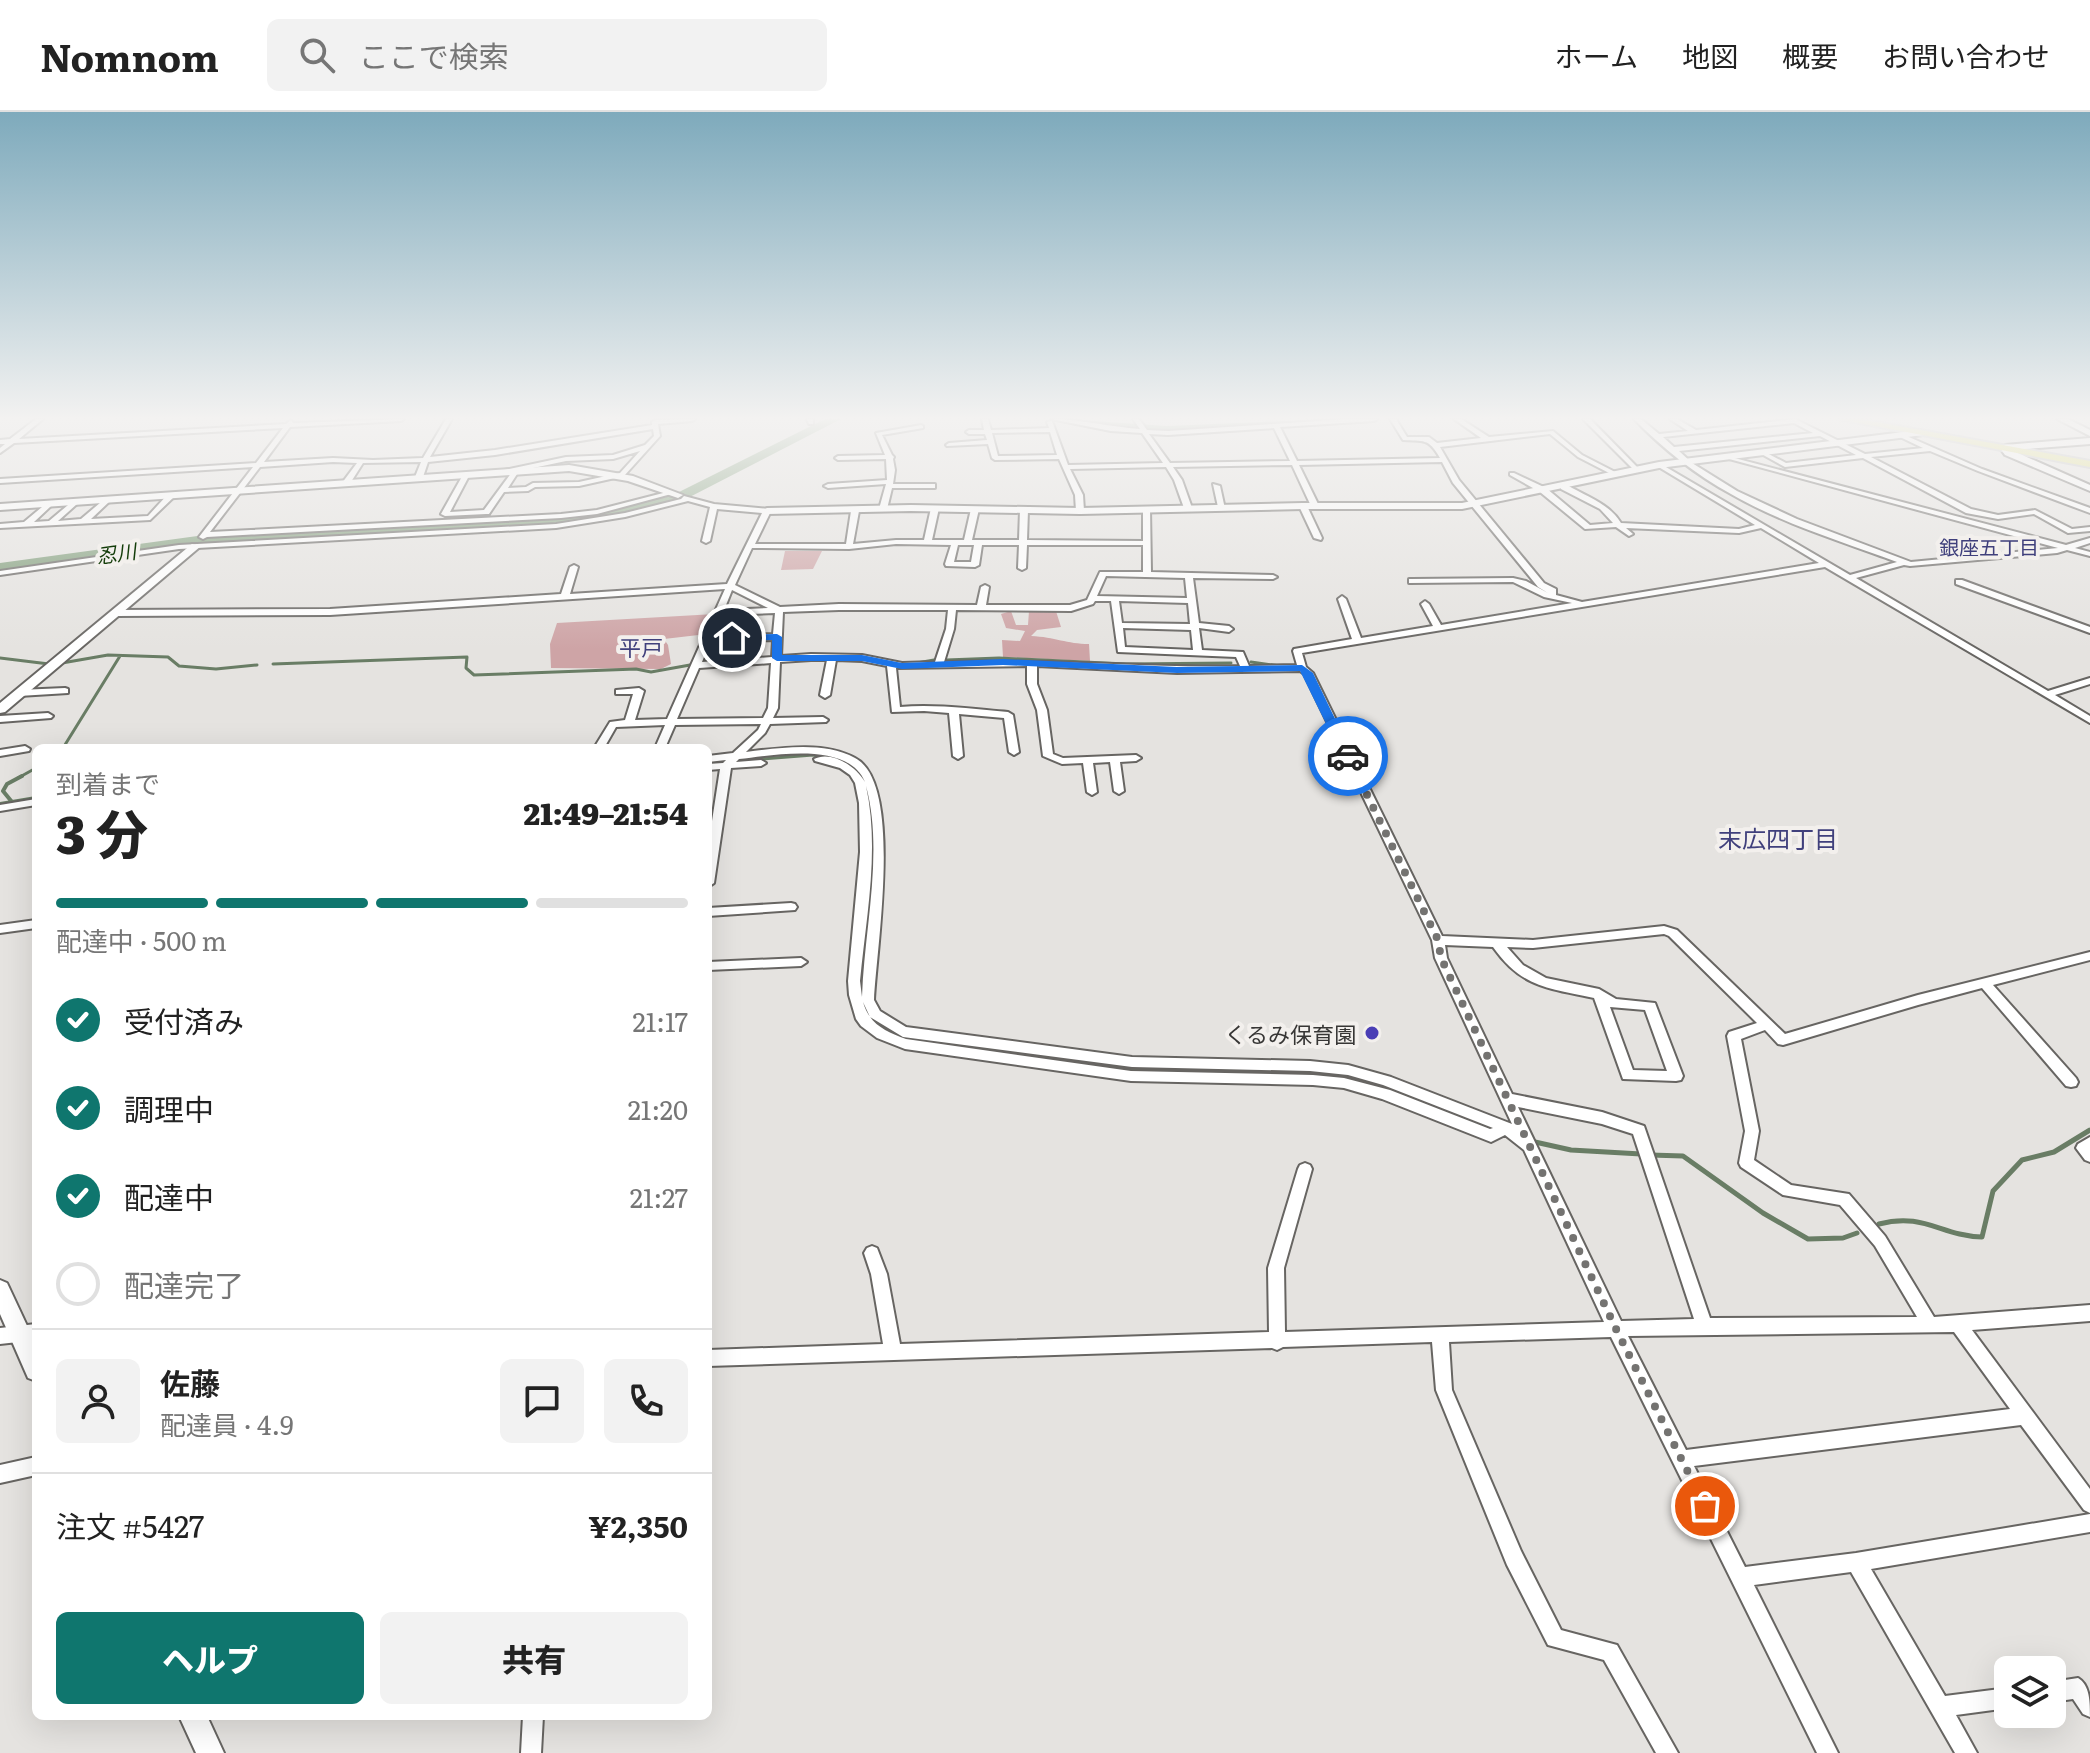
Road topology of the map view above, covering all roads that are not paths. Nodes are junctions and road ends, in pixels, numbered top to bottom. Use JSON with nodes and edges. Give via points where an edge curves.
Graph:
{"nodes":[{"id":1,"x":172,"y":495,"type":"edge"},
{"id":2,"x":163,"y":496,"type":"edge"},
{"id":3,"x":235,"y":496,"type":"edge"},
{"id":4,"x":455,"y":496,"type":"edge"},
{"id":5,"x":497,"y":496,"type":"edge"},
{"id":6,"x":681,"y":496,"type":"junction"},
{"id":7,"x":887,"y":496,"type":"edge"},
{"id":8,"x":1079,"y":496,"type":"edge"},
{"id":9,"x":1184,"y":496,"type":"edge"},
{"id":10,"x":1219,"y":496,"type":"edge"},
{"id":11,"x":1310,"y":496,"type":"edge"},
{"id":12,"x":1469,"y":496,"type":"edge"},
{"id":13,"x":1519,"y":496,"type":"edge"},
{"id":14,"x":1550,"y":496,"type":"edge"},
{"id":15,"x":1579,"y":496,"type":"edge"},
{"id":16,"x":1710,"y":496,"type":"edge"},
{"id":17,"x":1740,"y":496,"type":"edge"},
{"id":18,"x":1870,"y":496,"type":"edge"},
{"id":19,"x":1939,"y":496,"type":"edge"},
{"id":20,"x":2049,"y":496,"type":"edge"},
{"id":21,"x":107,"y":499,"type":"junction"},
{"id":22,"x":74,"y":502,"type":"junction"},
{"id":23,"x":48,"y":504,"type":"junction"},
{"id":24,"x":1478,"y":505,"type":"junction"},
{"id":25,"x":714,"y":506,"type":"junction"},
{"id":26,"x":1303,"y":506,"type":"junction"},
{"id":27,"x":1315,"y":506,"type":"junction"},
{"id":28,"x":0,"y":507,"type":"edge"},
{"id":29,"x":1222,"y":507,"type":"junction"},
{"id":30,"x":935,"y":508,"type":"junction"},
{"id":31,"x":1188,"y":508,"type":"junction"},
{"id":32,"x":883,"y":509,"type":"junction"},
{"id":33,"x":975,"y":509,"type":"junction"},
{"id":34,"x":1024,"y":510,"type":"junction"},
{"id":35,"x":1147,"y":510,"type":"junction"},
{"id":36,"x":767,"y":511,"type":"junction"},
{"id":37,"x":855,"y":511,"type":"junction"},
{"id":38,"x":1080,"y":511,"type":"junction"},
{"id":39,"x":2090,"y":511,"type":"edge"},
{"id":40,"x":1962,"y":520,"type":"junction"},
{"id":41,"x":82,"y":523,"type":"junction"},
{"id":42,"x":50,"y":524,"type":"junction"},
{"id":43,"x":1618,"y":525,"type":"junction"},
{"id":44,"x":1944,"y":525,"type":"dead end"},
{"id":45,"x":0,"y":526,"type":"edge"},
{"id":46,"x":25,"y":526,"type":"junction"},
{"id":47,"x":1761,"y":526,"type":"junction"},
{"id":48,"x":2090,"y":529,"type":"edge"},
{"id":49,"x":1629,"y":534,"type":"dead end"},
{"id":50,"x":205,"y":535,"type":"junction"},
{"id":51,"x":1318,"y":538,"type":"dead end"},
{"id":52,"x":2090,"y":540,"type":"edge"},
{"id":53,"x":706,"y":541,"type":"dead end"},
{"id":54,"x":927,"y":543,"type":"junction"},
{"id":55,"x":955,"y":543,"type":"junction"},
{"id":56,"x":967,"y":543,"type":"junction"},
{"id":57,"x":978,"y":543,"type":"junction"},
{"id":58,"x":1023,"y":543,"type":"junction"},
{"id":59,"x":1147,"y":543,"type":"junction"},
{"id":60,"x":196,"y":546,"type":"junction"},
{"id":61,"x":749,"y":546,"type":"junction"},
{"id":62,"x":849,"y":547,"type":"junction"},
{"id":63,"x":2066,"y":548,"type":"junction"},
{"id":64,"x":2090,"y":554,"type":"edge"},
{"id":65,"x":1905,"y":562,"type":"junction"},
{"id":66,"x":1826,"y":564,"type":"junction"},
{"id":67,"x":574,"y":567,"type":"dead end"},
{"id":68,"x":1022,"y":568,"type":"dead end"},
{"id":69,"x":0,"y":573,"type":"edge"},
{"id":70,"x":1147,"y":575,"type":"junction"},
{"id":71,"x":1189,"y":576,"type":"junction"},
{"id":72,"x":1273,"y":577,"type":"dead end"},
{"id":73,"x":1848,"y":578,"type":"junction"},
{"id":74,"x":1489,"y":580,"type":"junction"},
{"id":75,"x":1412,"y":581,"type":"dead end"},
{"id":76,"x":1959,"y":582,"type":"dead end"},
{"id":77,"x":730,"y":586,"type":"junction"},
{"id":78,"x":985,"y":587,"type":"dead end"},
{"id":79,"x":1498,"y":592,"type":"dead end"},
{"id":80,"x":565,"y":595,"type":"junction"},
{"id":81,"x":1552,"y":597,"type":"junction"},
{"id":82,"x":1093,"y":598,"type":"junction"},
{"id":83,"x":1115,"y":599,"type":"junction"},
{"id":84,"x":1342,"y":599,"type":"dead end"},
{"id":85,"x":1192,"y":601,"type":"junction"},
{"id":86,"x":1425,"y":604,"type":"dead end"},
{"id":87,"x":1585,"y":604,"type":"junction"},
{"id":88,"x":952,"y":609,"type":"junction"},
{"id":89,"x":981,"y":609,"type":"junction"},
{"id":90,"x":779,"y":610,"type":"junction"},
{"id":91,"x":115,"y":613,"type":"junction"},
{"id":92,"x":720,"y":613,"type":"junction"},
{"id":93,"x":1118,"y":625,"type":"junction"},
{"id":94,"x":1195,"y":626,"type":"junction"},
{"id":95,"x":1438,"y":627,"type":"junction"},
{"id":96,"x":1229,"y":629,"type":"dead end"},
{"id":97,"x":2090,"y":630,"type":"edge"},
{"id":98,"x":777,"y":637,"type":"junction"},
{"id":99,"x":709,"y":639,"type":"junction"},
{"id":100,"x":1357,"y":640,"type":"junction"},
{"id":101,"x":1198,"y":653,"type":"junction"},
{"id":102,"x":832,"y":657,"type":"junction"},
{"id":103,"x":777,"y":658,"type":"junction"},
{"id":104,"x":891,"y":664,"type":"junction"},
{"id":105,"x":939,"y":664,"type":"junction"},
{"id":106,"x":697,"y":665,"type":"junction"},
{"id":107,"x":1032,"y":665,"type":"junction"},
{"id":108,"x":1245,"y":668,"type":"junction"},
{"id":109,"x":1302,"y":668,"type":"junction"},
{"id":110,"x":2090,"y":681,"type":"edge"},
{"id":111,"x":65,"y":691,"type":"dead end"},
{"id":112,"x":619,"y":692,"type":"dead end"},
{"id":113,"x":19,"y":693,"type":"junction"},
{"id":114,"x":825,"y":695,"type":"dead end"},
{"id":115,"x":2047,"y":695,"type":"junction"},
{"id":116,"x":0,"y":709,"type":"edge"},
{"id":117,"x":954,"y":710,"type":"junction"},
{"id":118,"x":48,"y":716,"type":"dead end"},
{"id":119,"x":0,"y":719,"type":"edge"},
{"id":120,"x":767,"y":720,"type":"junction"},
{"id":121,"x":823,"y":720,"type":"dead end"},
{"id":122,"x":2090,"y":720,"type":"edge"},
{"id":123,"x":672,"y":722,"type":"junction"},
{"id":124,"x":629,"y":723,"type":"junction"},
{"id":125,"x":601,"y":744,"type":"edge"},
{"id":126,"x":662,"y":744,"type":"edge"},
{"id":127,"x":25,"y":749,"type":"dead end"},
{"id":128,"x":1014,"y":752,"type":"dead end"},
{"id":129,"x":0,"y":753,"type":"edge"},
{"id":130,"x":958,"y":756,"type":"dead end"},
{"id":131,"x":1136,"y":758,"type":"dead end"},
{"id":132,"x":712,"y":759,"type":"edge"},
{"id":133,"x":1088,"y":760,"type":"junction"},
{"id":134,"x":1115,"y":760,"type":"junction"},
{"id":135,"x":732,"y":761,"type":"junction"},
{"id":136,"x":712,"y":766,"type":"edge"},
{"id":137,"x":1119,"y":791,"type":"dead end"},
{"id":138,"x":1092,"y":792,"type":"dead end"},
{"id":139,"x":32,"y":795,"type":"edge"},
{"id":140,"x":0,"y":800,"type":"edge"},
{"id":141,"x":32,"y":803,"type":"edge"},
{"id":142,"x":0,"y":808,"type":"edge"},
{"id":143,"x":712,"y":856,"type":"edge"},
{"id":144,"x":791,"y":907,"type":"dead end"},
{"id":145,"x":712,"y":912,"type":"edge"},
{"id":146,"x":32,"y":925,"type":"edge"},
{"id":147,"x":0,"y":929,"type":"edge"},
{"id":148,"x":1438,"y":940,"type":"junction"},
{"id":149,"x":1498,"y":944,"type":"junction"},
{"id":150,"x":2090,"y":956,"type":"edge"},
{"id":151,"x":801,"y":962,"type":"dead end"},
{"id":152,"x":712,"y":966,"type":"edge"},
{"id":153,"x":1985,"y":984,"type":"junction"},
{"id":154,"x":1599,"y":994,"type":"junction"},
{"id":155,"x":1767,"y":1024,"type":"junction"},
{"id":156,"x":2071,"y":1082,"type":"dead end"},
{"id":157,"x":1508,"y":1099,"type":"junction"},
{"id":158,"x":2090,"y":1143,"type":"edge"},
{"id":159,"x":1531,"y":1149,"type":"junction"},
{"id":160,"x":2090,"y":1156,"type":"edge"},
{"id":161,"x":1305,"y":1169,"type":"dead end"},
{"id":162,"x":872,"y":1253,"type":"dead end"},
{"id":163,"x":0,"y":1290,"type":"edge"},
{"id":164,"x":2090,"y":1313,"type":"edge"},
{"id":165,"x":1930,"y":1324,"type":"junction"},
{"id":166,"x":1958,"y":1324,"type":"junction"},
{"id":167,"x":1705,"y":1326,"type":"junction"},
{"id":168,"x":1616,"y":1329,"type":"junction"},
{"id":169,"x":19,"y":1334,"type":"edge"},
{"id":170,"x":1440,"y":1336,"type":"junction"},
{"id":171,"x":1277,"y":1342,"type":"junction"},
{"id":172,"x":893,"y":1352,"type":"junction"},
{"id":173,"x":712,"y":1358,"type":"edge"},
{"id":174,"x":32,"y":1362,"type":"edge"},
{"id":175,"x":2023,"y":1416,"type":"junction"},
{"id":176,"x":1681,"y":1459,"type":"junction"},
{"id":177,"x":32,"y":1467,"type":"edge"},
{"id":178,"x":0,"y":1474,"type":"edge"},
{"id":179,"x":2090,"y":1504,"type":"edge"},
{"id":180,"x":2090,"y":1523,"type":"edge"},
{"id":181,"x":1856,"y":1562,"type":"junction"},
{"id":182,"x":1740,"y":1577,"type":"junction"},
{"id":183,"x":2066,"y":1690,"type":"edge"},
{"id":184,"x":1994,"y":1700,"type":"edge"},
{"id":185,"x":1940,"y":1707,"type":"junction"},
{"id":186,"x":2090,"y":1707,"type":"edge"},
{"id":187,"x":195,"y":1720,"type":"edge"},
{"id":188,"x":533,"y":1720,"type":"edge"},
{"id":189,"x":210,"y":1753,"type":"edge"},
{"id":190,"x":531,"y":1753,"type":"edge"},
{"id":191,"x":1668,"y":1753,"type":"edge"},
{"id":192,"x":1828,"y":1753,"type":"edge"},
{"id":193,"x":1967,"y":1753,"type":"edge"}],
"edges":[{"from":1,"to":41,"type":"street","via":[[150,518]]},
{"from":2,"to":21,"type":"street"},
{"from":3,"to":50,"type":"street"},
{"from":4,"to":5,"type":"street","via":[[445,514],[486,512]]},
{"from":6,"to":25,"type":"street"},
{"from":6,"to":50,"type":"street","via":[[561,516]]},
{"from":6,"to":60,"type":"street","via":[[625,515],[556,526]]},
{"from":7,"to":32,"type":"street"},
{"from":8,"to":38,"type":"street"},
{"from":9,"to":31,"type":"street"},
{"from":10,"to":29,"type":"street"},
{"from":11,"to":27,"type":"street"},
{"from":12,"to":24,"type":"street"},
{"from":13,"to":24,"type":"street"},
{"from":14,"to":43,"type":"street","via":[[1588,527]]},
{"from":15,"to":43,"type":"street","via":[[1607,511]]},
{"from":16,"to":47,"type":"street"},
{"from":17,"to":65,"type":"street"},
{"from":18,"to":40,"type":"street"},
{"from":19,"to":48,"type":"street","via":[[1969,511],[1998,517],[2035,512],[2071,531]]},
{"from":20,"to":39,"type":"street"},
{"from":21,"to":22,"type":"street"},
{"from":21,"to":41,"type":"street"},
{"from":22,"to":23,"type":"street"},
{"from":22,"to":42,"type":"street"},
{"from":23,"to":28,"type":"street"},
{"from":23,"to":46,"type":"street"},
{"from":24,"to":27,"type":"street"},
{"from":24,"to":81,"type":"street","via":[[1519,560],[1553,591]]},
{"from":25,"to":36,"type":"street"},
{"from":25,"to":53,"type":"street"},
{"from":26,"to":27,"type":"street"},
{"from":26,"to":29,"type":"street"},
{"from":26,"to":51,"type":"street"},
{"from":29,"to":31,"type":"street"},
{"from":30,"to":32,"type":"street"},
{"from":30,"to":33,"type":"street"},
{"from":30,"to":54,"type":"street"},
{"from":31,"to":35,"type":"street"},
{"from":32,"to":37,"type":"street"},
{"from":33,"to":34,"type":"street"},
{"from":33,"to":56,"type":"street"},
{"from":34,"to":38,"type":"street"},
{"from":34,"to":58,"type":"street"},
{"from":35,"to":38,"type":"street"},
{"from":35,"to":59,"type":"street"},
{"from":36,"to":37,"type":"street"},
{"from":36,"to":61,"type":"street"},
{"from":37,"to":62,"type":"street"},
{"from":40,"to":44,"type":"street"},
{"from":40,"to":63,"type":"street"},
{"from":41,"to":42,"type":"street"},
{"from":42,"to":46,"type":"street"},
{"from":43,"to":47,"type":"street","via":[[1739,531]]},
{"from":43,"to":49,"type":"street"},
{"from":45,"to":46,"type":"street"},
{"from":47,"to":66,"type":"street"},
{"from":50,"to":60,"type":"street"},
{"from":52,"to":63,"type":"street"},
{"from":54,"to":55,"type":"street"},
{"from":54,"to":62,"type":"street"},
{"from":55,"to":56,"type":"street"},
{"from":55,"to":57,"type":"street","via":[[949,564],[975,565]]},
{"from":56,"to":57,"type":"street"},
{"from":57,"to":58,"type":"street"},
{"from":58,"to":59,"type":"street"},
{"from":58,"to":68,"type":"street"},
{"from":59,"to":70,"type":"street"},
{"from":60,"to":69,"type":"street"},
{"from":60,"to":91,"type":"street"},
{"from":61,"to":62,"type":"street"},
{"from":61,"to":77,"type":"street"},
{"from":63,"to":64,"type":"street"},
{"from":63,"to":65,"type":"street"},
{"from":65,"to":73,"type":"street"},
{"from":66,"to":73,"type":"street"},
{"from":66,"to":87,"type":"street"},
{"from":67,"to":80,"type":"street"},
{"from":70,"to":71,"type":"street"},
{"from":70,"to":82,"type":"street","via":[[1103,574]]},
{"from":71,"to":72,"type":"street"},
{"from":71,"to":85,"type":"street"},
{"from":73,"to":115,"type":"street"},
{"from":74,"to":75,"type":"street"},
{"from":74,"to":79,"type":"street"},
{"from":74,"to":81,"type":"street","via":[[1522,581]]},
{"from":76,"to":97,"type":"street"},
{"from":77,"to":80,"type":"street"},
{"from":77,"to":90,"type":"street"},
{"from":77,"to":92,"type":"street"},
{"from":78,"to":89,"type":"street"},
{"from":80,"to":91,"type":"street","via":[[330,612]]},
{"from":81,"to":87,"type":"street"},
{"from":82,"to":83,"type":"street"},
{"from":82,"to":89,"type":"street","via":[[1071,608]]},
{"from":83,"to":85,"type":"street"},
{"from":83,"to":93,"type":"street"},
{"from":84,"to":100,"type":"street"},
{"from":85,"to":94,"type":"street"},
{"from":86,"to":95,"type":"street"},
{"from":87,"to":95,"type":"street"},
{"from":88,"to":89,"type":"street"},
{"from":88,"to":90,"type":"street"},
{"from":88,"to":105,"type":"street"},
{"from":90,"to":92,"type":"street"},
{"from":90,"to":98,"type":"street"},
{"from":91,"to":113,"type":"street"},
{"from":92,"to":99,"type":"street"},
{"from":93,"to":94,"type":"street"},
{"from":93,"to":101,"type":"street","via":[[1121,650]]},
{"from":94,"to":96,"type":"street"},
{"from":94,"to":101,"type":"street"},
{"from":95,"to":100,"type":"street"},
{"from":98,"to":99,"type":"street"},
{"from":98,"to":103,"type":"street"},
{"from":99,"to":106,"type":"street"},
{"from":100,"to":109,"type":"street","via":[[1297,651]]},
{"from":101,"to":108,"type":"street","via":[[1240,654]]},
{"from":102,"to":103,"type":"street"},
{"from":102,"to":104,"type":"street"},
{"from":102,"to":114,"type":"street"},
{"from":103,"to":106,"type":"street"},
{"from":103,"to":120,"type":"street","via":[[773,708]]},
{"from":104,"to":105,"type":"street"},
{"from":104,"to":117,"type":"street","via":[[895,710]]},
{"from":105,"to":107,"type":"street"},
{"from":106,"to":123,"type":"street"},
{"from":107,"to":108,"type":"street"},
{"from":107,"to":133,"type":"street","via":[[1048,756]]},
{"from":108,"to":109,"type":"street"},
{"from":109,"to":148,"type":"street"},
{"from":110,"to":115,"type":"street"},
{"from":111,"to":113,"type":"street"},
{"from":112,"to":124,"type":"street","via":[[639,691]]},
{"from":113,"to":116,"type":"street"},
{"from":115,"to":122,"type":"street"},
{"from":117,"to":128,"type":"street","via":[[1008,715]]},
{"from":117,"to":130,"type":"street"},
{"from":118,"to":119,"type":"street"},
{"from":120,"to":121,"type":"street"},
{"from":120,"to":123,"type":"street"},
{"from":120,"to":135,"type":"street"},
{"from":123,"to":124,"type":"street"},
{"from":123,"to":126,"type":"street"},
{"from":124,"to":125,"type":"street","via":[[613,724]]},
{"from":127,"to":129,"type":"street"},
{"from":131,"to":134,"type":"street"},
{"from":132,"to":135,"type":"street"},
{"from":133,"to":134,"type":"street"},
{"from":133,"to":138,"type":"street"},
{"from":134,"to":137,"type":"street"},
{"from":135,"to":136,"type":"street"},
{"from":135,"to":143,"type":"street"},
{"from":135,"to":159,"type":"street","via":[[825,760],[845,767],[860,783],[866,830],[855,1007],[883,1036],[905,1044],[1131,1076],[1344,1083],[1491,1136],[1506,1127]]},
{"from":139,"to":140,"type":"street"},
{"from":141,"to":142,"type":"street"},
{"from":144,"to":145,"type":"street"},
{"from":146,"to":147,"type":"street"},
{"from":148,"to":149,"type":"street"},
{"from":148,"to":157,"type":"street","via":[[1441,958]]},
{"from":149,"to":154,"type":"street","via":[[1520,972],[1538,981]]},
{"from":149,"to":155,"type":"street","via":[[1664,930]]},
{"from":150,"to":153,"type":"street"},
{"from":151,"to":152,"type":"street"},
{"from":153,"to":155,"type":"street","via":[[1783,1040]]},
{"from":153,"to":156,"type":"street"},
{"from":154,"to":154,"type":"street","via":[[1628,1075],[1676,1076],[1650,1006],[1613,1003]]},
{"from":155,"to":165,"type":"street","via":[[1734,1036],[1752,1131],[1746,1163],[1788,1191],[1844,1199],[1880,1241]]},
{"from":157,"to":159,"type":"street"},
{"from":157,"to":167,"type":"street","via":[[1639,1130]]},
{"from":158,"to":160,"type":"street","via":[[2083,1148]]},
{"from":159,"to":168,"type":"street"},
{"from":161,"to":171,"type":"street","via":[[1276,1268]]},
{"from":162,"to":172,"type":"street"},
{"from":163,"to":169,"type":"street"},
{"from":164,"to":166,"type":"street"},
{"from":165,"to":166,"type":"street"},
{"from":165,"to":167,"type":"street"},
{"from":166,"to":175,"type":"street"},
{"from":167,"to":168,"type":"street"},
{"from":168,"to":170,"type":"street"},
{"from":168,"to":176,"type":"street"},
{"from":169,"to":174,"type":"street"},
{"from":170,"to":171,"type":"street"},
{"from":170,"to":191,"type":"street","via":[[1444,1390],[1514,1558],[1555,1638],[1610,1652]]},
{"from":171,"to":172,"type":"street"},
{"from":172,"to":173,"type":"street"},
{"from":175,"to":176,"type":"street"},
{"from":175,"to":179,"type":"street"},
{"from":176,"to":182,"type":"street"},
{"from":177,"to":178,"type":"street"},
{"from":180,"to":181,"type":"street"},
{"from":181,"to":182,"type":"street"},
{"from":181,"to":185,"type":"street"},
{"from":182,"to":192,"type":"street"},
{"from":183,"to":186,"type":"street","via":[[2078,1688]]},
{"from":184,"to":185,"type":"street"},
{"from":185,"to":193,"type":"street"},
{"from":187,"to":189,"type":"street"},
{"from":188,"to":190,"type":"street"}]}
